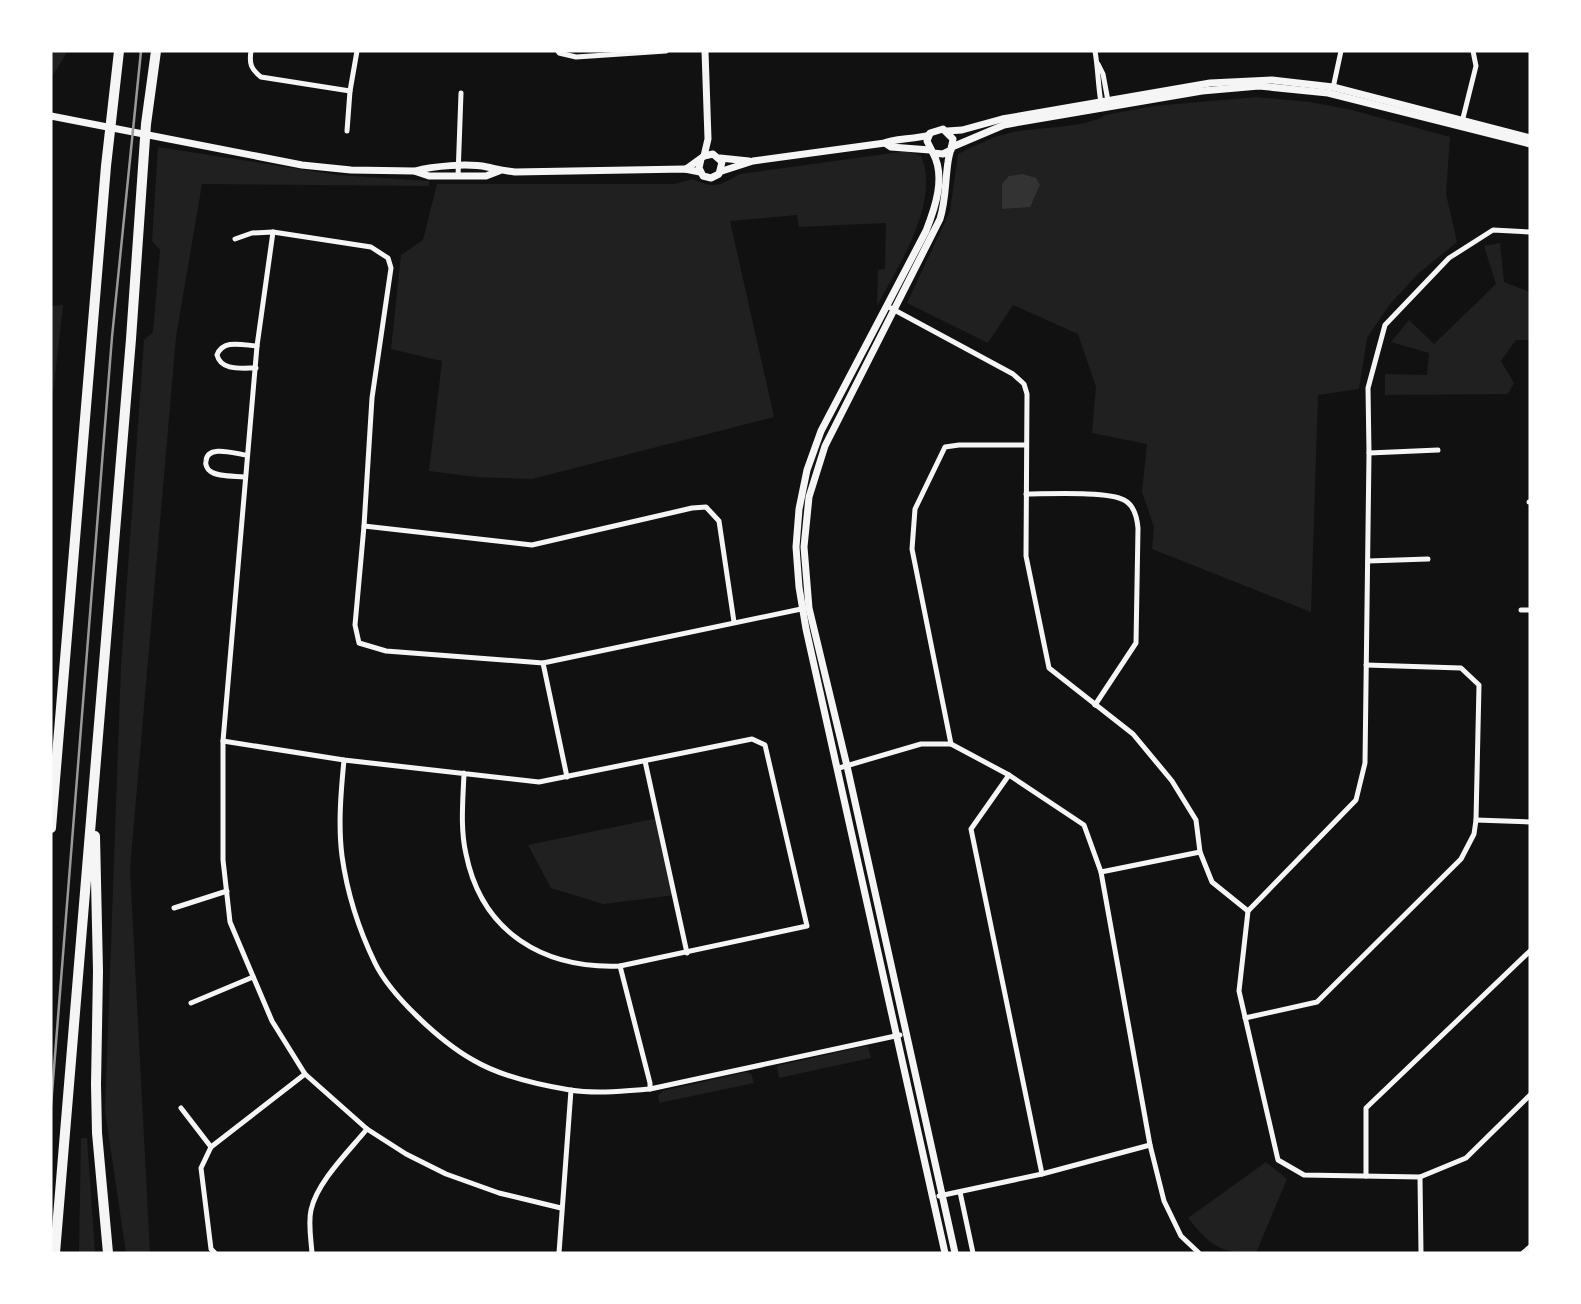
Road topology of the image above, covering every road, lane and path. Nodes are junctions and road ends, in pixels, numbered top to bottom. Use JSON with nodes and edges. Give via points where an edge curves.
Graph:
{"nodes":[{"id":1,"x":119,"y":51,"type":"edge"},
{"id":2,"x":156,"y":51,"type":"edge"},
{"id":3,"x":251,"y":51,"type":"edge"},
{"id":4,"x":357,"y":51,"type":"edge"},
{"id":5,"x":558,"y":51,"type":"edge"},
{"id":6,"x":666,"y":51,"type":"edge"},
{"id":7,"x":705,"y":51,"type":"edge"},
{"id":8,"x":1096,"y":51,"type":"edge"},
{"id":9,"x":1341,"y":51,"type":"edge"},
{"id":10,"x":1472,"y":51,"type":"edge"},
{"id":11,"x":350,"y":91,"type":"junction"},
{"id":12,"x":1333,"y":91,"type":"junction"},
{"id":13,"x":461,"y":93,"type":"dead end"},
{"id":14,"x":1105,"y":104,"type":"junction"},
{"id":15,"x":51,"y":116,"type":"edge"},
{"id":16,"x":1462,"y":123,"type":"junction"},
{"id":17,"x":347,"y":131,"type":"dead end"},
{"id":18,"x":947,"y":131,"type":"junction"},
{"id":19,"x":929,"y":135,"type":"junction"},
{"id":20,"x":1530,"y":138,"type":"edge"},
{"id":21,"x":708,"y":139,"type":"junction"},
{"id":22,"x":885,"y":143,"type":"junction"},
{"id":23,"x":1530,"y":144,"type":"edge"},
{"id":24,"x":951,"y":149,"type":"junction"},
{"id":25,"x":932,"y":152,"type":"junction"},
{"id":26,"x":717,"y":156,"type":"junction"},
{"id":27,"x":702,"y":157,"type":"junction"},
{"id":28,"x":753,"y":161,"type":"junction"},
{"id":29,"x":685,"y":169,"type":"junction"},
{"id":30,"x":458,"y":171,"type":"junction"},
{"id":31,"x":722,"y":171,"type":"junction"},
{"id":32,"x":700,"y":172,"type":"junction"},
{"id":33,"x":273,"y":232,"type":"junction"},
{"id":34,"x":1530,"y":232,"type":"edge"},
{"id":35,"x":235,"y":239,"type":"dead end"},
{"id":36,"x":887,"y":306,"type":"junction"},
{"id":37,"x":896,"y":310,"type":"junction"},
{"id":38,"x":257,"y":346,"type":"junction"},
{"id":39,"x":256,"y":369,"type":"junction"},
{"id":40,"x":1027,"y":445,"type":"junction"},
{"id":41,"x":1438,"y":450,"type":"dead end"},
{"id":42,"x":1369,"y":453,"type":"junction"},
{"id":43,"x":246,"y":455,"type":"junction"},
{"id":44,"x":244,"y":477,"type":"junction"},
{"id":45,"x":1026,"y":494,"type":"junction"},
{"id":46,"x":364,"y":526,"type":"junction"},
{"id":47,"x":1428,"y":559,"type":"dead end"},
{"id":48,"x":1368,"y":561,"type":"junction"},
{"id":49,"x":806,"y":608,"type":"junction"},
{"id":50,"x":1521,"y":610,"type":"dead end"},
{"id":51,"x":1530,"y":610,"type":"edge"},
{"id":52,"x":734,"y":622,"type":"junction"},
{"id":53,"x":543,"y":663,"type":"junction"},
{"id":54,"x":1366,"y":665,"type":"junction"},
{"id":55,"x":63,"y":689,"type":"junction"},
{"id":56,"x":1095,"y":705,"type":"junction"},
{"id":57,"x":223,"y":741,"type":"junction"},
{"id":58,"x":951,"y":744,"type":"junction"},
{"id":59,"x":51,"y":747,"type":"edge"},
{"id":60,"x":344,"y":760,"type":"junction"},
{"id":61,"x":645,"y":761,"type":"junction"},
{"id":62,"x":843,"y":767,"type":"junction"},
{"id":63,"x":464,"y":774,"type":"junction"},
{"id":64,"x":1009,"y":775,"type":"junction"},
{"id":65,"x":566,"y":777,"type":"junction"},
{"id":66,"x":93,"y":783,"type":"junction"},
{"id":67,"x":1476,"y":820,"type":"junction"},
{"id":68,"x":1530,"y":822,"type":"edge"},
{"id":69,"x":51,"y":828,"type":"edge"},
{"id":70,"x":1200,"y":852,"type":"junction"},
{"id":71,"x":1101,"y":872,"type":"junction"},
{"id":72,"x":226,"y":891,"type":"junction"},
{"id":73,"x":174,"y":908,"type":"dead end"},
{"id":74,"x":1248,"y":911,"type":"junction"},
{"id":75,"x":1530,"y":951,"type":"edge"},
{"id":76,"x":687,"y":953,"type":"junction"},
{"id":77,"x":620,"y":966,"type":"junction"},
{"id":78,"x":253,"y":977,"type":"junction"},
{"id":79,"x":191,"y":1003,"type":"dead end"},
{"id":80,"x":1245,"y":1018,"type":"junction"},
{"id":81,"x":902,"y":1034,"type":"junction"},
{"id":82,"x":305,"y":1074,"type":"junction"},
{"id":83,"x":650,"y":1089,"type":"junction"},
{"id":84,"x":571,"y":1090,"type":"junction"},
{"id":85,"x":1530,"y":1095,"type":"edge"},
{"id":86,"x":181,"y":1108,"type":"dead end"},
{"id":87,"x":367,"y":1129,"type":"junction"},
{"id":88,"x":1150,"y":1145,"type":"junction"},
{"id":89,"x":211,"y":1147,"type":"junction"},
{"id":90,"x":1042,"y":1174,"type":"junction"},
{"id":91,"x":1366,"y":1176,"type":"junction"},
{"id":92,"x":1420,"y":1177,"type":"junction"},
{"id":93,"x":960,"y":1192,"type":"junction"},
{"id":94,"x":942,"y":1195,"type":"junction"},
{"id":95,"x":932,"y":1197,"type":"junction"},
{"id":96,"x":561,"y":1208,"type":"junction"},
{"id":97,"x":105,"y":1213,"type":"junction"},
{"id":98,"x":1530,"y":1247,"type":"edge"},
{"id":99,"x":55,"y":1253,"type":"edge"},
{"id":100,"x":107,"y":1253,"type":"edge"},
{"id":101,"x":113,"y":1253,"type":"edge"},
{"id":102,"x":215,"y":1253,"type":"edge"},
{"id":103,"x":312,"y":1253,"type":"edge"},
{"id":104,"x":559,"y":1253,"type":"edge"},
{"id":105,"x":945,"y":1253,"type":"edge"},
{"id":106,"x":955,"y":1253,"type":"edge"},
{"id":107,"x":973,"y":1253,"type":"edge"},
{"id":108,"x":1199,"y":1253,"type":"edge"},
{"id":109,"x":1421,"y":1253,"type":"edge"},
{"id":110,"x":1523,"y":1253,"type":"edge"}],
"edges":[{"from":1,"to":55,"type":"highway"},
{"from":2,"to":66,"type":"highway","via":[[146,124]]},
{"from":3,"to":11,"type":"street","via":[[252,70],[261,77]]},
{"from":4,"to":11,"type":"street"},
{"from":5,"to":6,"type":"street","via":[[576,57]]},
{"from":7,"to":21,"type":"main road"},
{"from":8,"to":14,"type":"street","via":[[1096,75]]},
{"from":9,"to":12,"type":"street"},
{"from":10,"to":16,"type":"street","via":[[1476,66]]},
{"from":11,"to":17,"type":"street"},
{"from":12,"to":14,"type":"main road","via":[[1243,86]]},
{"from":12,"to":16,"type":"main road"},
{"from":13,"to":30,"type":"street"},
{"from":14,"to":18,"type":"main road"},
{"from":14,"to":24,"type":"main road","via":[[1004,125]]},
{"from":15,"to":30,"type":"main road","via":[[302,165]]},
{"from":16,"to":20,"type":"main road"},
{"from":16,"to":23,"type":"main road"},
{"from":18,"to":19,"type":"main road","via":[[939,129]]},
{"from":18,"to":24,"type":"main road","via":[[953,139]]},
{"from":19,"to":22,"type":"main road"},
{"from":19,"to":25,"type":"main road"},
{"from":21,"to":26,"type":"main road"},
{"from":21,"to":27,"type":"main road"},
{"from":22,"to":25,"type":"main road"},
{"from":22,"to":28,"type":"main road"},
{"from":24,"to":25,"type":"main road","via":[[943,154]]},
{"from":24,"to":37,"type":"main road","via":[[940,219]]},
{"from":25,"to":36,"type":"main road","via":[[939,170],[936,207]]},
{"from":26,"to":27,"type":"main road"},
{"from":26,"to":28,"type":"main road"},
{"from":26,"to":31,"type":"main road"},
{"from":27,"to":29,"type":"main road"},
{"from":27,"to":32,"type":"main road"},
{"from":28,"to":31,"type":"main road"},
{"from":29,"to":30,"type":"main road","via":[[499,171],[486,167]]},
{"from":29,"to":32,"type":"main road"},
{"from":31,"to":32,"type":"main road","via":[[711,178]]},
{"from":33,"to":35,"type":"street"},
{"from":33,"to":38,"type":"street"},
{"from":33,"to":46,"type":"street","via":[[371,247],[388,258],[391,268],[372,398]]},
{"from":34,"to":42,"type":"street","via":[[1493,229],[1449,258],[1385,325],[1368,388]]},
{"from":36,"to":37,"type":"street"},
{"from":36,"to":49,"type":"main road","via":[[821,431],[805,477],[796,547]]},
{"from":37,"to":40,"type":"street","via":[[1024,384]]},
{"from":37,"to":49,"type":"main road","via":[[814,475],[804,532]]},
{"from":38,"to":39,"type":"street"},
{"from":38,"to":39,"type":"street","via":[[226,344],[217,355],[225,367]]},
{"from":39,"to":43,"type":"street"},
{"from":40,"to":45,"type":"street"},
{"from":40,"to":58,"type":"street","via":[[945,447],[915,509],[912,549]]},
{"from":41,"to":42,"type":"street"},
{"from":42,"to":48,"type":"street"},
{"from":43,"to":44,"type":"street"},
{"from":43,"to":44,"type":"street","via":[[215,451],[206,461],[214,473]]},
{"from":44,"to":57,"type":"street"},
{"from":45,"to":56,"type":"street","via":[[1026,556],[1049,667]]},
{"from":45,"to":56,"type":"street","via":[[1111,496],[1125,500],[1136,513],[1136,643]]},
{"from":46,"to":52,"type":"street","via":[[531,545],[706,507],[719,520]]},
{"from":46,"to":53,"type":"street","via":[[355,625],[359,643],[386,651]]},
{"from":47,"to":48,"type":"street"},
{"from":48,"to":54,"type":"street"},
{"from":49,"to":52,"type":"street"},
{"from":49,"to":62,"type":"main road"},
{"from":50,"to":51,"type":"street"},
{"from":52,"to":53,"type":"street"},
{"from":53,"to":65,"type":"street"},
{"from":54,"to":67,"type":"street","via":[[1461,668],[1479,685]]},
{"from":54,"to":74,"type":"street","via":[[1365,763],[1356,800]]},
{"from":55,"to":59,"type":"highway"},
{"from":55,"to":69,"type":"highway"},
{"from":56,"to":70,"type":"street","via":[[1133,734],[1172,781],[1196,820]]},
{"from":57,"to":60,"type":"street"},
{"from":57,"to":72,"type":"street"},
{"from":58,"to":62,"type":"street","via":[[921,744]]},
{"from":58,"to":64,"type":"street"},
{"from":60,"to":63,"type":"street"},
{"from":60,"to":84,"type":"street","via":[[342,855],[354,911],[376,965],[404,1003],[474,1061]]},
{"from":61,"to":65,"type":"street"},
{"from":61,"to":76,"type":"street"},
{"from":61,"to":76,"type":"street","via":[[752,739],[765,745],[807,926]]},
{"from":62,"to":81,"type":"main road"},
{"from":63,"to":65,"type":"street","via":[[539,782]]},
{"from":63,"to":77,"type":"street","via":[[466,854],[481,899],[505,928],[531,949],[563,962]]},
{"from":64,"to":71,"type":"street","via":[[1084,825]]},
{"from":64,"to":90,"type":"street","via":[[971,829]]},
{"from":66,"to":97,"type":"highway","via":[[97,1133]]},
{"from":66,"to":99,"type":"highway"},
{"from":67,"to":68,"type":"street"},
{"from":67,"to":80,"type":"street","via":[[1461,859],[1317,1002]]},
{"from":70,"to":71,"type":"street"},
{"from":70,"to":74,"type":"street","via":[[1212,882]]},
{"from":71,"to":88,"type":"street"},
{"from":72,"to":73,"type":"street"},
{"from":72,"to":78,"type":"street","via":[[230,922]]},
{"from":74,"to":80,"type":"street","via":[[1239,991]]},
{"from":75,"to":91,"type":"street","via":[[1366,1108]]},
{"from":76,"to":77,"type":"street"},
{"from":77,"to":83,"type":"street"},
{"from":78,"to":79,"type":"street"},
{"from":78,"to":82,"type":"street","via":[[272,1021]]},
{"from":80,"to":91,"type":"street","via":[[1278,1160],[1304,1175]]},
{"from":81,"to":83,"type":"street"},
{"from":81,"to":94,"type":"main road"},
{"from":81,"to":95,"type":"main road"},
{"from":82,"to":87,"type":"street"},
{"from":82,"to":89,"type":"street"},
{"from":83,"to":84,"type":"street"},
{"from":84,"to":96,"type":"street"},
{"from":85,"to":92,"type":"street","via":[[1466,1158]]},
{"from":86,"to":89,"type":"street"},
{"from":87,"to":96,"type":"street","via":[[446,1174]]},
{"from":87,"to":103,"type":"street","via":[[313,1200]]},
{"from":88,"to":90,"type":"street"},
{"from":88,"to":108,"type":"street","via":[[1164,1201],[1181,1236]]},
{"from":89,"to":102,"type":"street","via":[[201,1168]]},
{"from":90,"to":93,"type":"street"},
{"from":91,"to":92,"type":"street"},
{"from":92,"to":109,"type":"street"},
{"from":93,"to":94,"type":"street"},
{"from":93,"to":107,"type":"street"},
{"from":94,"to":95,"type":"street"},
{"from":94,"to":106,"type":"main road"},
{"from":95,"to":105,"type":"main road"},
{"from":96,"to":104,"type":"street"},
{"from":97,"to":100,"type":"highway"},
{"from":97,"to":101,"type":"highway"},
{"from":98,"to":110,"type":"street"}]}
